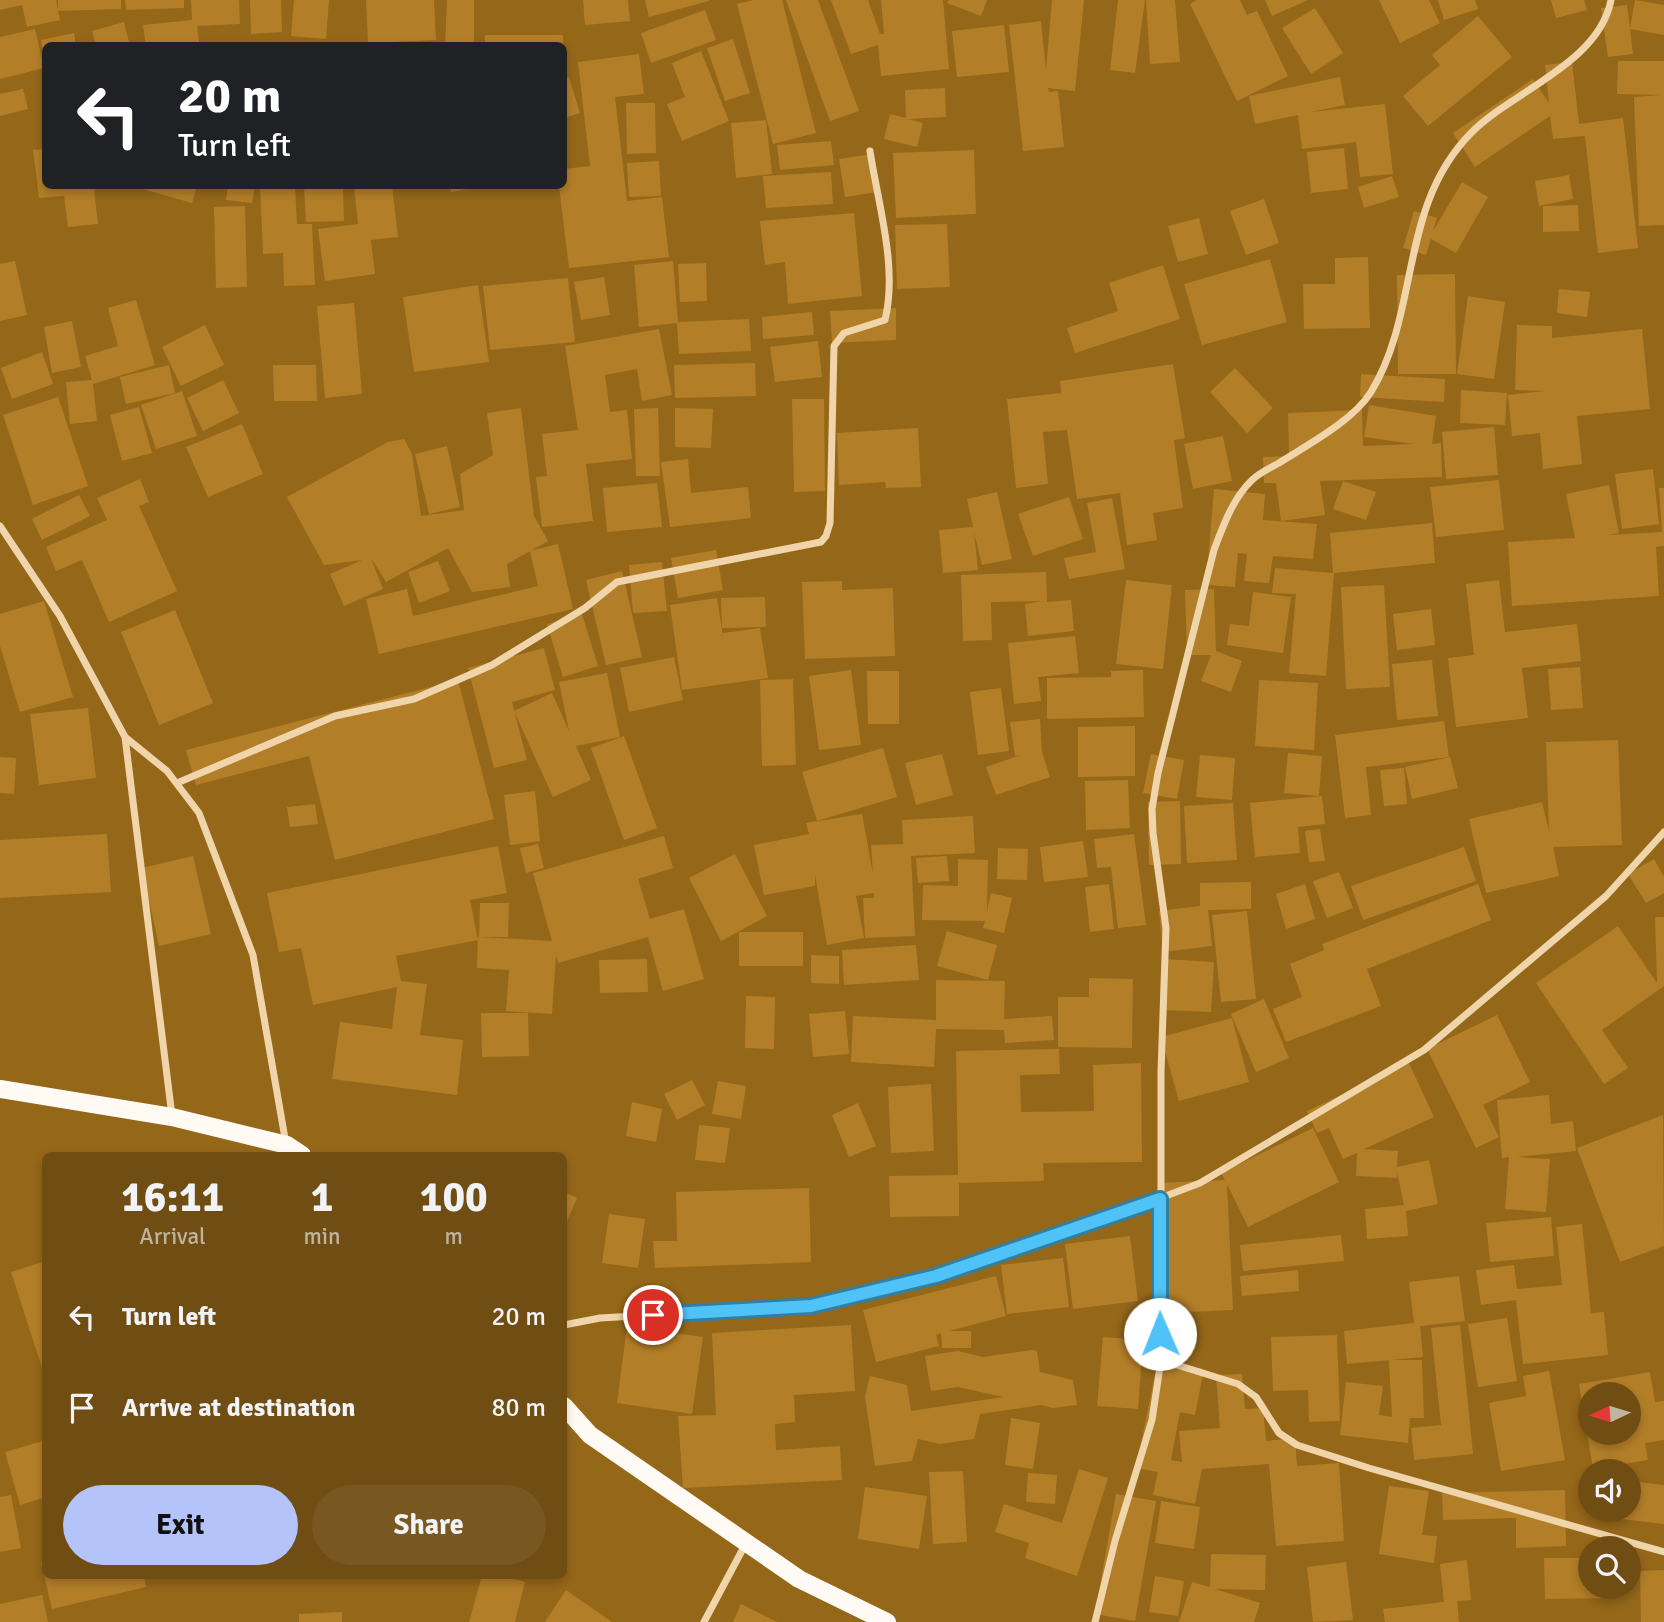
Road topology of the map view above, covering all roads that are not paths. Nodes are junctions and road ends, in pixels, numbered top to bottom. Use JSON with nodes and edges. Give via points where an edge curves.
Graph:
{"nodes":[{"id":1,"x":1611,"y":0,"type":"edge"},
{"id":2,"x":870,"y":151,"type":"dead end"},
{"id":3,"x":0,"y":526,"type":"edge"},
{"id":4,"x":125,"y":737,"type":"junction"},
{"id":5,"x":177,"y":783,"type":"junction"},
{"id":6,"x":1664,"y":832,"type":"edge"},
{"id":7,"x":0,"y":1089,"type":"edge"},
{"id":8,"x":172,"y":1117,"type":"junction"},
{"id":9,"x":294,"y":1150,"type":"edge"},
{"id":10,"x":1160,"y":1199,"type":"junction"},
{"id":11,"x":567,"y":1324,"type":"edge"},
{"id":12,"x":1161,"y":1360,"type":"junction"},
{"id":13,"x":567,"y":1409,"type":"edge"},
{"id":14,"x":746,"y":1543,"type":"junction"},
{"id":15,"x":1664,"y":1552,"type":"edge"},
{"id":16,"x":704,"y":1622,"type":"edge"},
{"id":17,"x":887,"y":1622,"type":"edge"},
{"id":18,"x":1095,"y":1622,"type":"edge"}],
"edges":[{"from":1,"to":10,"type":"street","via":[[1595,36],[1577,55],[1472,132],[1446,166],[1426,199],[1393,339],[1370,393],[1339,424],[1252,480],[1226,517],[1195,620],[1152,809],[1166,928]]},
{"from":2,"to":5,"type":"street","via":[[888,263],[887,311],[885,320],[844,332],[834,346],[830,523],[821,542],[617,582],[492,665],[414,699],[335,716]]},
{"from":3,"to":4,"type":"street","via":[[60,617]]},
{"from":4,"to":5,"type":"street"},
{"from":4,"to":8,"type":"street"},
{"from":5,"to":9,"type":"street","via":[[199,813],[253,955]]},
{"from":6,"to":10,"type":"street","via":[[1606,896],[1424,1050],[1200,1183]]},
{"from":7,"to":8,"type":"main road"},
{"from":8,"to":9,"type":"main road"},
{"from":10,"to":11,"type":"street","via":[[936,1276],[811,1306],[600,1318]]},
{"from":10,"to":12,"type":"street"},
{"from":12,"to":15,"type":"street","via":[[1238,1384],[1256,1397],[1279,1433],[1297,1445]]},
{"from":12,"to":18,"type":"street","via":[[1152,1420]]},
{"from":13,"to":14,"type":"main road","via":[[590,1434]]},
{"from":14,"to":16,"type":"street"},
{"from":14,"to":17,"type":"main road","via":[[799,1579]]}]}
